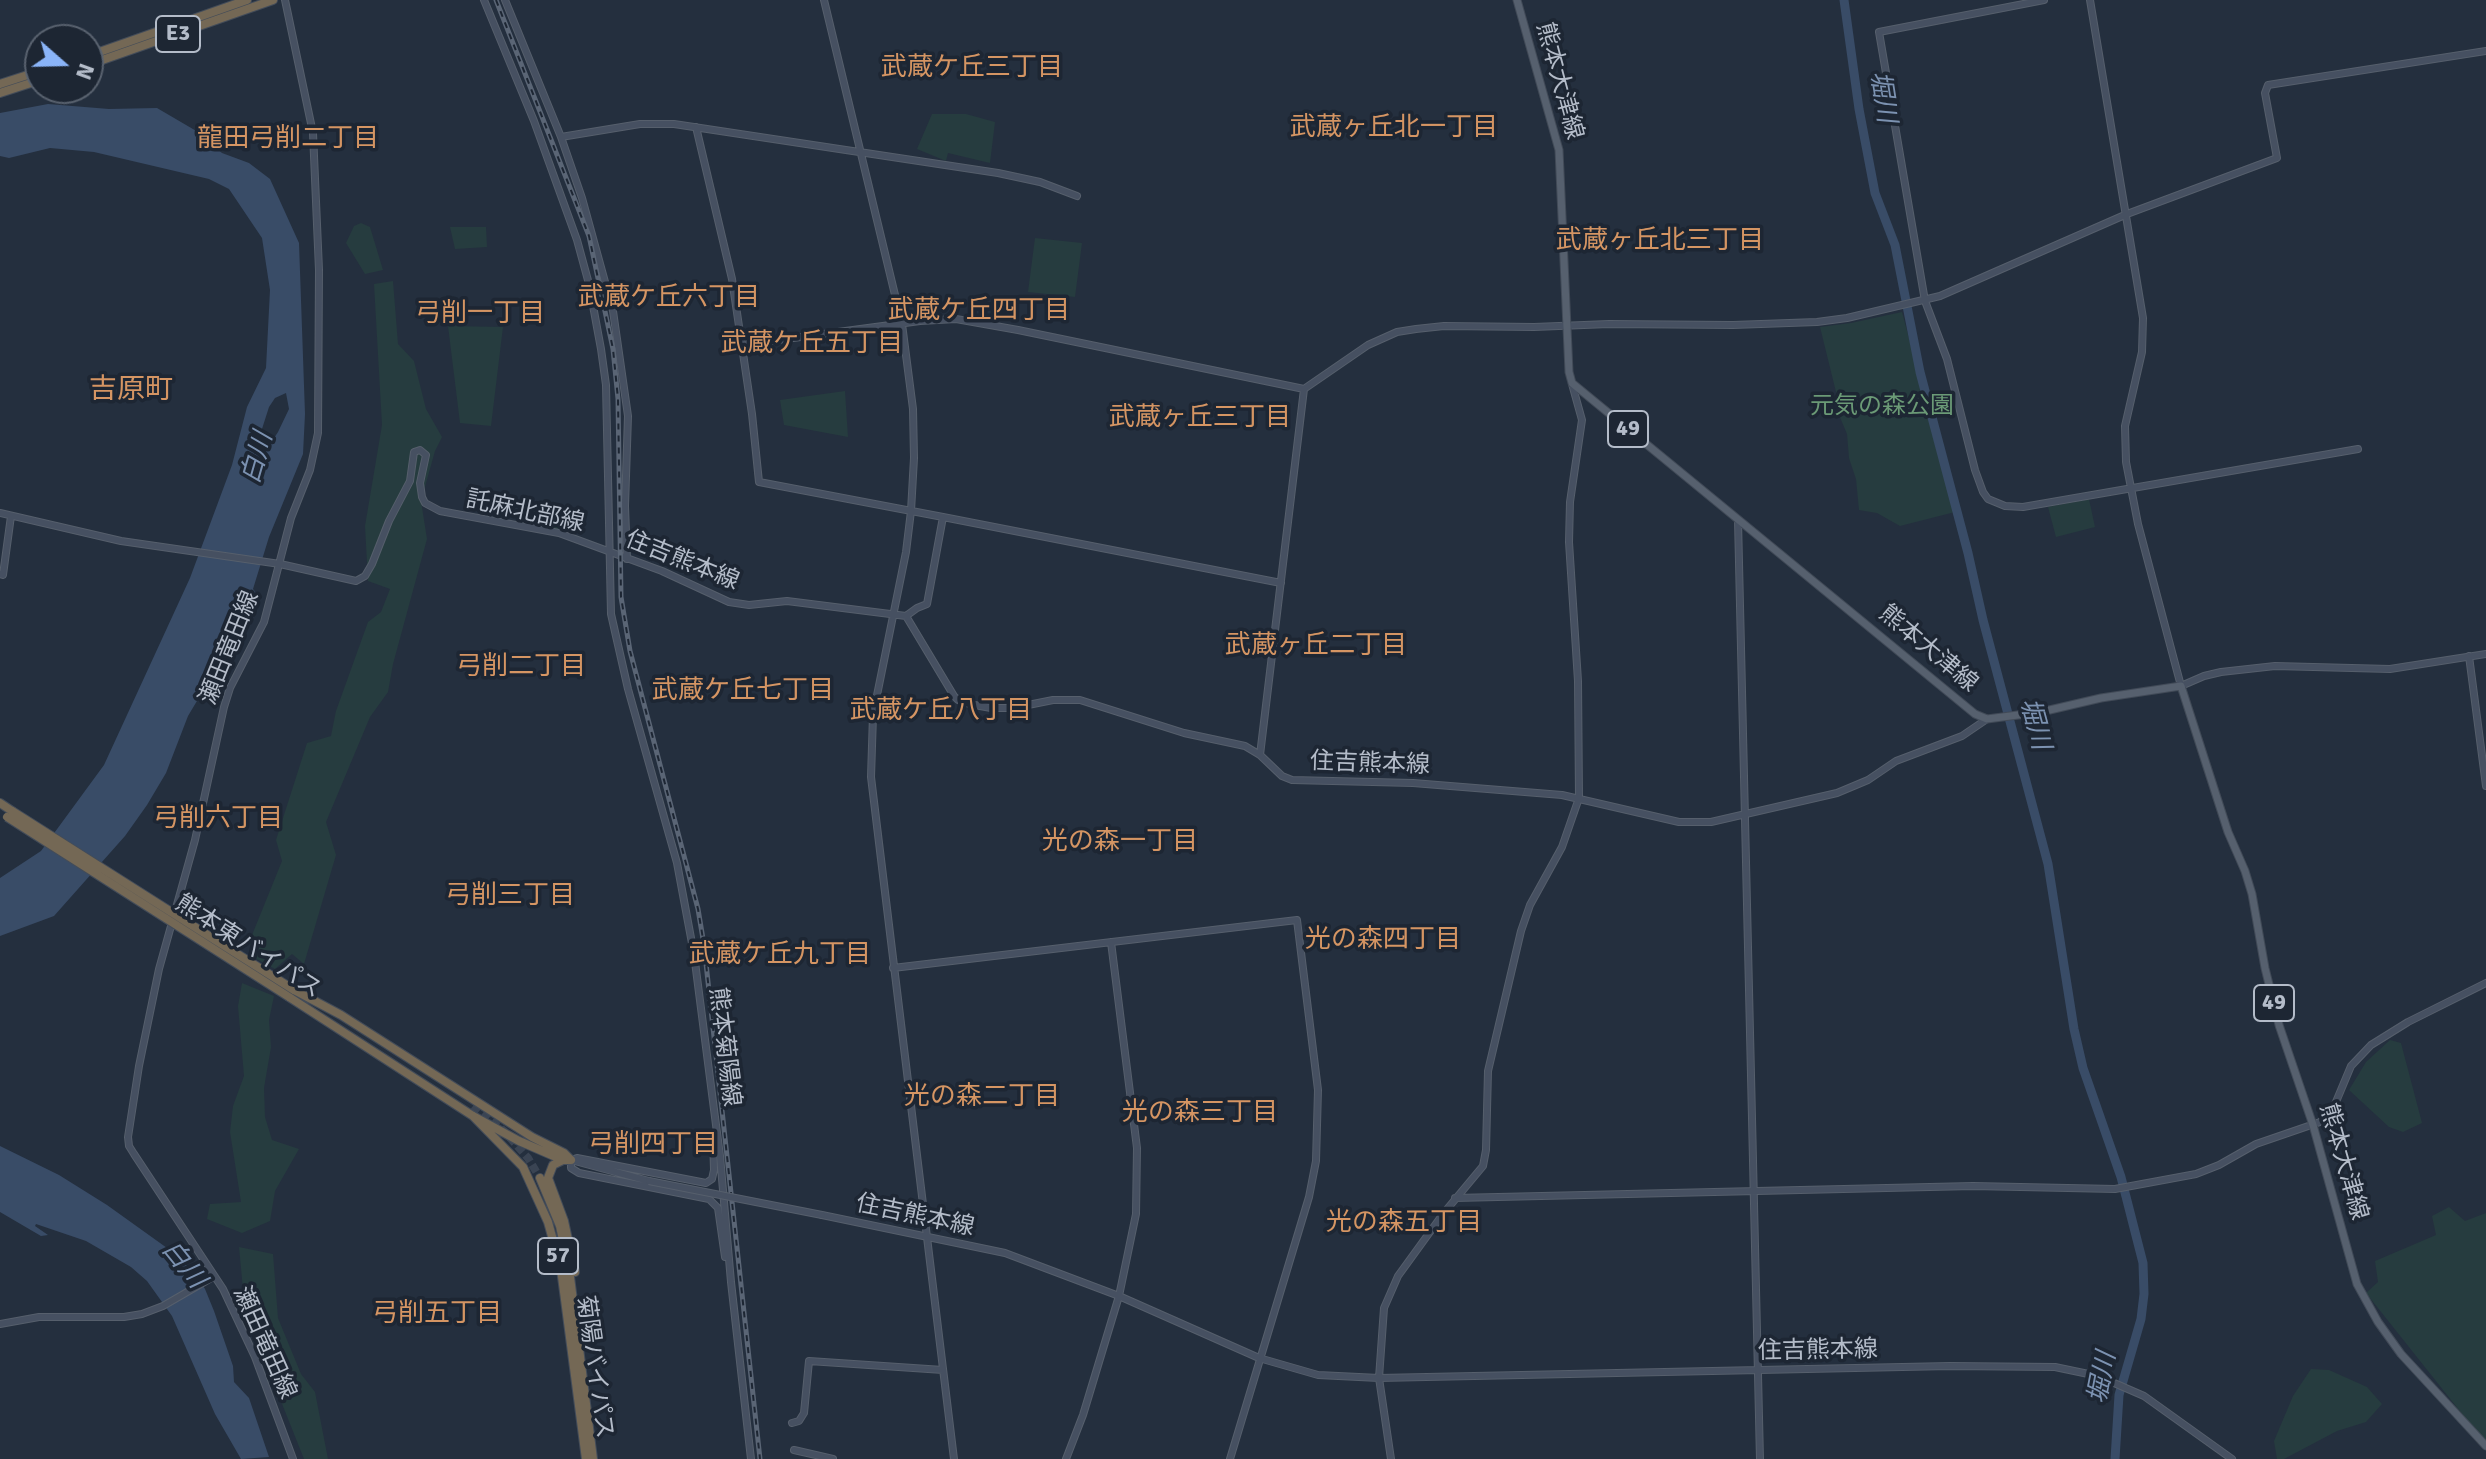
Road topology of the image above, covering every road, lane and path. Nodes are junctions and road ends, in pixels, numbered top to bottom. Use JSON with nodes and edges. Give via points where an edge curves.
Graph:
{"nodes":[{"id":1,"x":247,"y":0,"type":"edge"},
{"id":2,"x":285,"y":0,"type":"edge"},
{"id":3,"x":484,"y":0,"type":"edge"},
{"id":4,"x":505,"y":0,"type":"edge"},
{"id":5,"x":824,"y":0,"type":"edge"},
{"id":6,"x":1517,"y":0,"type":"edge"},
{"id":7,"x":2044,"y":0,"type":"edge"},
{"id":8,"x":2090,"y":0,"type":"edge"},
{"id":9,"x":271,"y":1,"type":"edge"},
{"id":10,"x":104,"y":50,"type":"edge"},
{"id":11,"x":2486,"y":51,"type":"edge"},
{"id":12,"x":104,"y":59,"type":"edge"},
{"id":13,"x":24,"y":76,"type":"edge"},
{"id":14,"x":0,"y":84,"type":"edge"},
{"id":15,"x":24,"y":85,"type":"edge"},
{"id":16,"x":0,"y":93,"type":"edge"},
{"id":17,"x":696,"y":127,"type":"junction"},
{"id":18,"x":561,"y":137,"type":"junction"},
{"id":19,"x":861,"y":152,"type":"junction"},
{"id":20,"x":1077,"y":196,"type":"dead end"},
{"id":21,"x":2127,"y":214,"type":"junction"},
{"id":22,"x":1925,"y":301,"type":"junction"},
{"id":23,"x":902,"y":324,"type":"junction"},
{"id":24,"x":1567,"y":326,"type":"junction"},
{"id":25,"x":741,"y":345,"type":"junction"},
{"id":26,"x":1572,"y":383,"type":"junction"},
{"id":27,"x":1304,"y":389,"type":"junction"},
{"id":28,"x":2358,"y":449,"type":"dead end"},
{"id":29,"x":2131,"y":489,"type":"junction"},
{"id":30,"x":911,"y":511,"type":"junction"},
{"id":31,"x":0,"y":513,"type":"edge"},
{"id":32,"x":11,"y":516,"type":"junction"},
{"id":33,"x":943,"y":517,"type":"junction"},
{"id":34,"x":1738,"y":520,"type":"junction"},
{"id":35,"x":609,"y":551,"type":"junction"},
{"id":36,"x":627,"y":559,"type":"junction"},
{"id":37,"x":280,"y":564,"type":"junction"},
{"id":38,"x":0,"y":574,"type":"edge"},
{"id":39,"x":1281,"y":583,"type":"junction"},
{"id":40,"x":894,"y":614,"type":"junction"},
{"id":41,"x":906,"y":616,"type":"junction"},
{"id":42,"x":2486,"y":654,"type":"edge"},
{"id":43,"x":2469,"y":656,"type":"junction"},
{"id":44,"x":2181,"y":686,"type":"junction"},
{"id":45,"x":1987,"y":719,"type":"junction"},
{"id":46,"x":1260,"y":755,"type":"junction"},
{"id":47,"x":2486,"y":786,"type":"edge"},
{"id":48,"x":1579,"y":798,"type":"junction"},
{"id":49,"x":0,"y":803,"type":"edge"},
{"id":50,"x":6,"y":813,"type":"edge"},
{"id":51,"x":1745,"y":815,"type":"junction"},
{"id":52,"x":1111,"y":942,"type":"junction"},
{"id":53,"x":893,"y":968,"type":"junction"},
{"id":54,"x":2486,"y":983,"type":"edge"},
{"id":55,"x":292,"y":993,"type":"junction"},
{"id":56,"x":474,"y":1110,"type":"junction"},
{"id":57,"x":713,"y":1112,"type":"junction"},
{"id":58,"x":2313,"y":1125,"type":"junction"},
{"id":59,"x":523,"y":1131,"type":"junction"},
{"id":60,"x":510,"y":1135,"type":"junction"},
{"id":61,"x":511,"y":1152,"type":"junction"},
{"id":62,"x":567,"y":1160,"type":"junction"},
{"id":63,"x":540,"y":1178,"type":"tunnel mouth"},
{"id":64,"x":1754,"y":1192,"type":"junction"},
{"id":65,"x":1455,"y":1198,"type":"junction"},
{"id":66,"x":928,"y":1237,"type":"junction"},
{"id":67,"x":213,"y":1277,"type":"junction"},
{"id":68,"x":731,"y":1282,"type":"junction"},
{"id":69,"x":1119,"y":1296,"type":"junction"},
{"id":70,"x":0,"y":1324,"type":"edge"},
{"id":71,"x":1259,"y":1358,"type":"junction"},
{"id":72,"x":582,"y":1365,"type":"junction"},
{"id":73,"x":943,"y":1370,"type":"junction"},
{"id":74,"x":1758,"y":1370,"type":"junction"},
{"id":75,"x":1379,"y":1378,"type":"junction"},
{"id":76,"x":792,"y":1423,"type":"dead end"},
{"id":77,"x":2486,"y":1446,"type":"edge"},
{"id":78,"x":794,"y":1450,"type":"dead end"},
{"id":79,"x":293,"y":1459,"type":"edge"},
{"id":80,"x":586,"y":1459,"type":"edge"},
{"id":81,"x":593,"y":1459,"type":"edge"},
{"id":82,"x":751,"y":1459,"type":"edge"},
{"id":83,"x":833,"y":1459,"type":"edge"},
{"id":84,"x":954,"y":1459,"type":"edge"},
{"id":85,"x":1066,"y":1459,"type":"edge"},
{"id":86,"x":1230,"y":1459,"type":"edge"},
{"id":87,"x":1391,"y":1459,"type":"edge"},
{"id":88,"x":1760,"y":1459,"type":"edge"},
{"id":89,"x":2232,"y":1459,"type":"edge"}],
"edges":[{"from":1,"to":10,"type":"highway","number":"E3"},
{"from":2,"to":37,"type":"street","name":"瀬田竜田線","via":[[313,133],[318,416],[310,470]]},
{"from":3,"to":35,"type":"street","name":"託麻北部線","via":[[555,176],[589,284],[606,385]]},
{"from":4,"to":18,"type":"street"},
{"from":5,"to":19,"type":"street"},
{"from":6,"to":24,"type":"main road","name":"熊本大津線","via":[[1559,150]]},
{"from":7,"to":22,"type":"street","via":[[1879,32]]},
{"from":8,"to":21,"type":"street"},
{"from":9,"to":12,"type":"highway","number":"E3"},
{"from":11,"to":21,"type":"street","via":[[2268,85],[2277,158]]},
{"from":13,"to":14,"type":"highway"},
{"from":15,"to":16,"type":"highway"},
{"from":17,"to":18,"type":"street","via":[[640,124]]},
{"from":17,"to":19,"type":"street"},
{"from":17,"to":25,"type":"street","via":[[732,279]]},
{"from":18,"to":36,"type":"street","via":[[593,232],[622,364],[628,416]]},
{"from":19,"to":20,"type":"street","via":[[1027,179]]},
{"from":19,"to":23,"type":"street"},
{"from":21,"to":22,"type":"street"},
{"from":21,"to":29,"type":"street","via":[[2143,318],[2142,352],[2125,426]]},
{"from":22,"to":24,"type":"street","via":[[1817,322]]},
{"from":22,"to":29,"type":"street","via":[[1947,359],[1979,485],[1988,499],[2023,507]]},
{"from":23,"to":25,"type":"street"},
{"from":23,"to":27,"type":"street","via":[[972,321]]},
{"from":23,"to":30,"type":"street","via":[[913,409]]},
{"from":24,"to":26,"type":"main road","name":"熊本大津線"},
{"from":24,"to":27,"type":"street","via":[[1444,326],[1397,332],[1368,345]]},
{"from":25,"to":30,"type":"street","via":[[759,482]]},
{"from":26,"to":34,"type":"main road","name":"熊本大津線","number":"49"},
{"from":26,"to":48,"type":"street","via":[[1582,420],[1569,542]]},
{"from":27,"to":39,"type":"street"},
{"from":28,"to":29,"type":"street"},
{"from":29,"to":44,"type":"street"},
{"from":30,"to":33,"type":"street"},
{"from":30,"to":40,"type":"street"},
{"from":31,"to":32,"type":"street","name":"託麻北部線"},
{"from":32,"to":37,"type":"street","name":"託麻北部線","via":[[121,541]]},
{"from":32,"to":38,"type":"street"},
{"from":33,"to":39,"type":"street"},
{"from":33,"to":41,"type":"street","via":[[927,604]]},
{"from":34,"to":45,"type":"main road","name":"熊本大津線","number":"49"},
{"from":34,"to":51,"type":"street"},
{"from":35,"to":36,"type":"street","name":"住吉熊本線"},
{"from":35,"to":37,"type":"street","name":"託麻北部線","via":[[559,533],[432,507],[422,497],[420,483],[426,455],[417,450],[405,494],[362,578],[352,581]]},
{"from":35,"to":57,"type":"street","name":"熊本菊陽線","via":[[614,625],[628,689],[683,888]]},
{"from":36,"to":40,"type":"street","name":"住吉熊本線","via":[[729,602],[787,601]]},
{"from":37,"to":67,"type":"street","name":"瀬田竜田線","via":[[264,622],[224,707],[159,969],[130,1120],[129,1146]]},
{"from":39,"to":46,"type":"street"},
{"from":40,"to":41,"type":"street","name":"住吉熊本線"},
{"from":40,"to":53,"type":"street","via":[[870,748]]},
{"from":41,"to":46,"type":"street","name":"住吉熊本線","via":[[958,700],[991,708],[1080,700],[1245,746]]},
{"from":42,"to":43,"type":"street"},
{"from":43,"to":44,"type":"street","via":[[2390,669],[2275,666],[2221,672]]},
{"from":43,"to":47,"type":"street"},
{"from":44,"to":45,"type":"main road","name":"熊本大津線"},
{"from":44,"to":58,"type":"main road","name":"熊本大津線","number":"49","via":[[2245,871],[2279,1025]]},
{"from":45,"to":51,"type":"street","name":"住吉熊本線","via":[[1962,736],[1903,757],[1851,788]]},
{"from":46,"to":48,"type":"street","name":"住吉熊本線","via":[[1292,780],[1429,783]]},
{"from":48,"to":51,"type":"street","name":"住吉熊本線","via":[[1679,822]]},
{"from":48,"to":65,"type":"street","via":[[1562,847],[1521,931],[1488,1071],[1485,1159]]},
{"from":49,"to":50,"type":"highway","name":"熊本東バイパス","number":"57"},
{"from":50,"to":55,"type":"highway","name":"熊本東バイパス","number":"57","bridge":true},
{"from":51,"to":64,"type":"street"},
{"from":52,"to":53,"type":"street"},
{"from":52,"to":69,"type":"street","via":[[1139,1174]]},
{"from":52,"to":71,"type":"street","via":[[1297,920],[1319,1124],[1309,1197]]},
{"from":53,"to":66,"type":"street"},
{"from":54,"to":58,"type":"street","via":[[2371,1045],[2351,1066],[2333,1109]]},
{"from":55,"to":56,"type":"highway","name":"熊本東バイパス","number":"57"},
{"from":55,"to":56,"type":"highway","via":[[341,1015]]},
{"from":56,"to":59,"type":"highway"},
{"from":56,"to":60,"type":"highway"},
{"from":56,"to":61,"type":"highway","name":"菊陽バイパス","number":"57"},
{"from":57,"to":62,"type":"street","via":[[714,1170],[706,1183]]},
{"from":57,"to":68,"type":"street","name":"熊本菊陽線"},
{"from":58,"to":64,"type":"street","via":[[2256,1144],[2209,1170],[2126,1188]]},
{"from":58,"to":77,"type":"main road","name":"熊本大津線","number":"49","via":[[2365,1300],[2401,1354]]},
{"from":59,"to":60,"type":"highway"},
{"from":59,"to":62,"type":"highway","via":[[564,1153]]},
{"from":60,"to":61,"type":"highway"},
{"from":60,"to":62,"type":"highway"},
{"from":61,"to":80,"type":"highway","name":"菊陽バイパス","number":"57","via":[[539,1198],[561,1269]]},
{"from":62,"to":66,"type":"street","name":"住吉熊本線","bridge":true},
{"from":62,"to":68,"type":"street","via":[[579,1173],[713,1202]]},
{"from":62,"to":72,"type":"highway","via":[[553,1165],[548,1178],[572,1253]]},
{"from":63,"to":72,"type":"highway","name":"菊陽バイパス","number":"57","via":[[563,1241]]},
{"from":64,"to":65,"type":"street"},
{"from":64,"to":74,"type":"street"},
{"from":65,"to":75,"type":"street","via":[[1387,1296]]},
{"from":66,"to":69,"type":"street","name":"住吉熊本線","via":[[1005,1253]]},
{"from":66,"to":73,"type":"street"},
{"from":67,"to":70,"type":"street","via":[[163,1306],[124,1317],[39,1317]]},
{"from":67,"to":79,"type":"street","name":"瀬田竜田線","via":[[255,1357]]},
{"from":68,"to":82,"type":"street","name":"熊本菊陽線"},
{"from":69,"to":71,"type":"street","name":"住吉熊本線"},
{"from":69,"to":85,"type":"street"},
{"from":71,"to":75,"type":"street","name":"住吉熊本線","via":[[1318,1375]]},
{"from":71,"to":86,"type":"street"},
{"from":72,"to":81,"type":"highway","name":"菊陽バイパス","number":"57"},
{"from":73,"to":76,"type":"street","via":[[809,1361],[804,1413]]},
{"from":73,"to":84,"type":"street"},
{"from":74,"to":75,"type":"street","name":"住吉熊本線"},
{"from":74,"to":88,"type":"street"},
{"from":74,"to":89,"type":"street","name":"住吉熊本線","via":[[2066,1368],[2144,1396]]},
{"from":75,"to":87,"type":"street"},
{"from":78,"to":83,"type":"street"}]}
